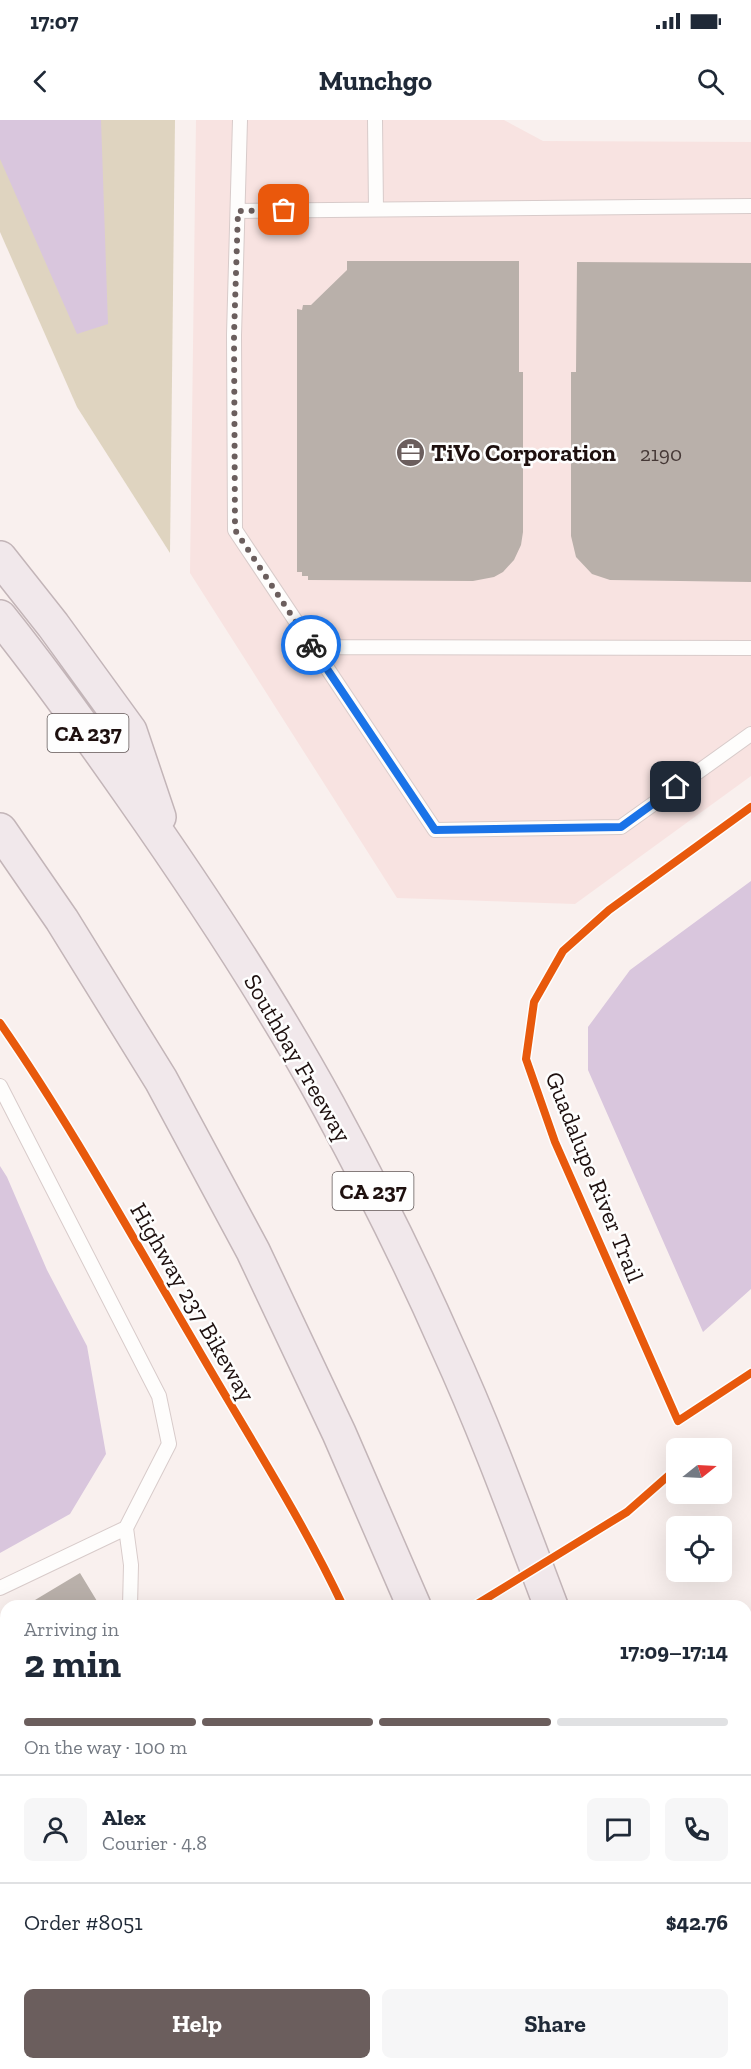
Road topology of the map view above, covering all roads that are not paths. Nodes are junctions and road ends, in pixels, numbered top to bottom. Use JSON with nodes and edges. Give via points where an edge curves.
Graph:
{"nodes":[{"id":1,"x":240,"y":120,"type":"edge"},
{"id":2,"x":375,"y":120,"type":"edge"},
{"id":3,"x":751,"y":206,"type":"edge"},
{"id":4,"x":376,"y":209,"type":"junction"},
{"id":5,"x":238,"y":211,"type":"junction"},
{"id":6,"x":0,"y":558,"type":"edge"},
{"id":7,"x":0,"y":616,"type":"edge"},
{"id":8,"x":313,"y":647,"type":"junction"},
{"id":9,"x":751,"y":648,"type":"edge"},
{"id":10,"x":751,"y":734,"type":"edge"},
{"id":11,"x":0,"y":830,"type":"edge"},
{"id":12,"x":0,"y":853,"type":"edge"},
{"id":13,"x":172,"y":853,"type":"junction"},
{"id":14,"x":62,"y":920,"type":"junction"},
{"id":15,"x":0,"y":1086,"type":"edge"},
{"id":16,"x":126,"y":1528,"type":"junction"},
{"id":17,"x":0,"y":1588,"type":"edge"},
{"id":18,"x":130,"y":1600,"type":"edge"},
{"id":19,"x":411,"y":1600,"type":"edge"},
{"id":20,"x":549,"y":1600,"type":"edge"}],
"edges":[{"from":1,"to":5,"type":"lane"},
{"from":2,"to":4,"type":"lane"},
{"from":3,"to":4,"type":"lane"},
{"from":4,"to":5,"type":"lane"},
{"from":5,"to":8,"type":"lane","via":[[235,530]]},
{"from":6,"to":13,"type":"highway","via":[[130,731]]},
{"from":7,"to":13,"type":"highway","name":"Southbay Freeway","number":"CA 237","via":[[50,679]]},
{"from":8,"to":9,"type":"lane"},
{"from":8,"to":10,"type":"lane","via":[[435,830],[621,827]]},
{"from":11,"to":14,"type":"highway"},
{"from":12,"to":14,"type":"highway"},
{"from":13,"to":20,"type":"highway","name":"Southbay Freeway","number":"CA 237","via":[[272,1009],[368,1181],[479,1420]]},
{"from":14,"to":19,"type":"highway","via":[[161,1080],[253,1251],[339,1433]]},
{"from":15,"to":16,"type":"lane","via":[[159,1396],[169,1444]]},
{"from":16,"to":17,"type":"lane"},
{"from":16,"to":18,"type":"lane"}]}
